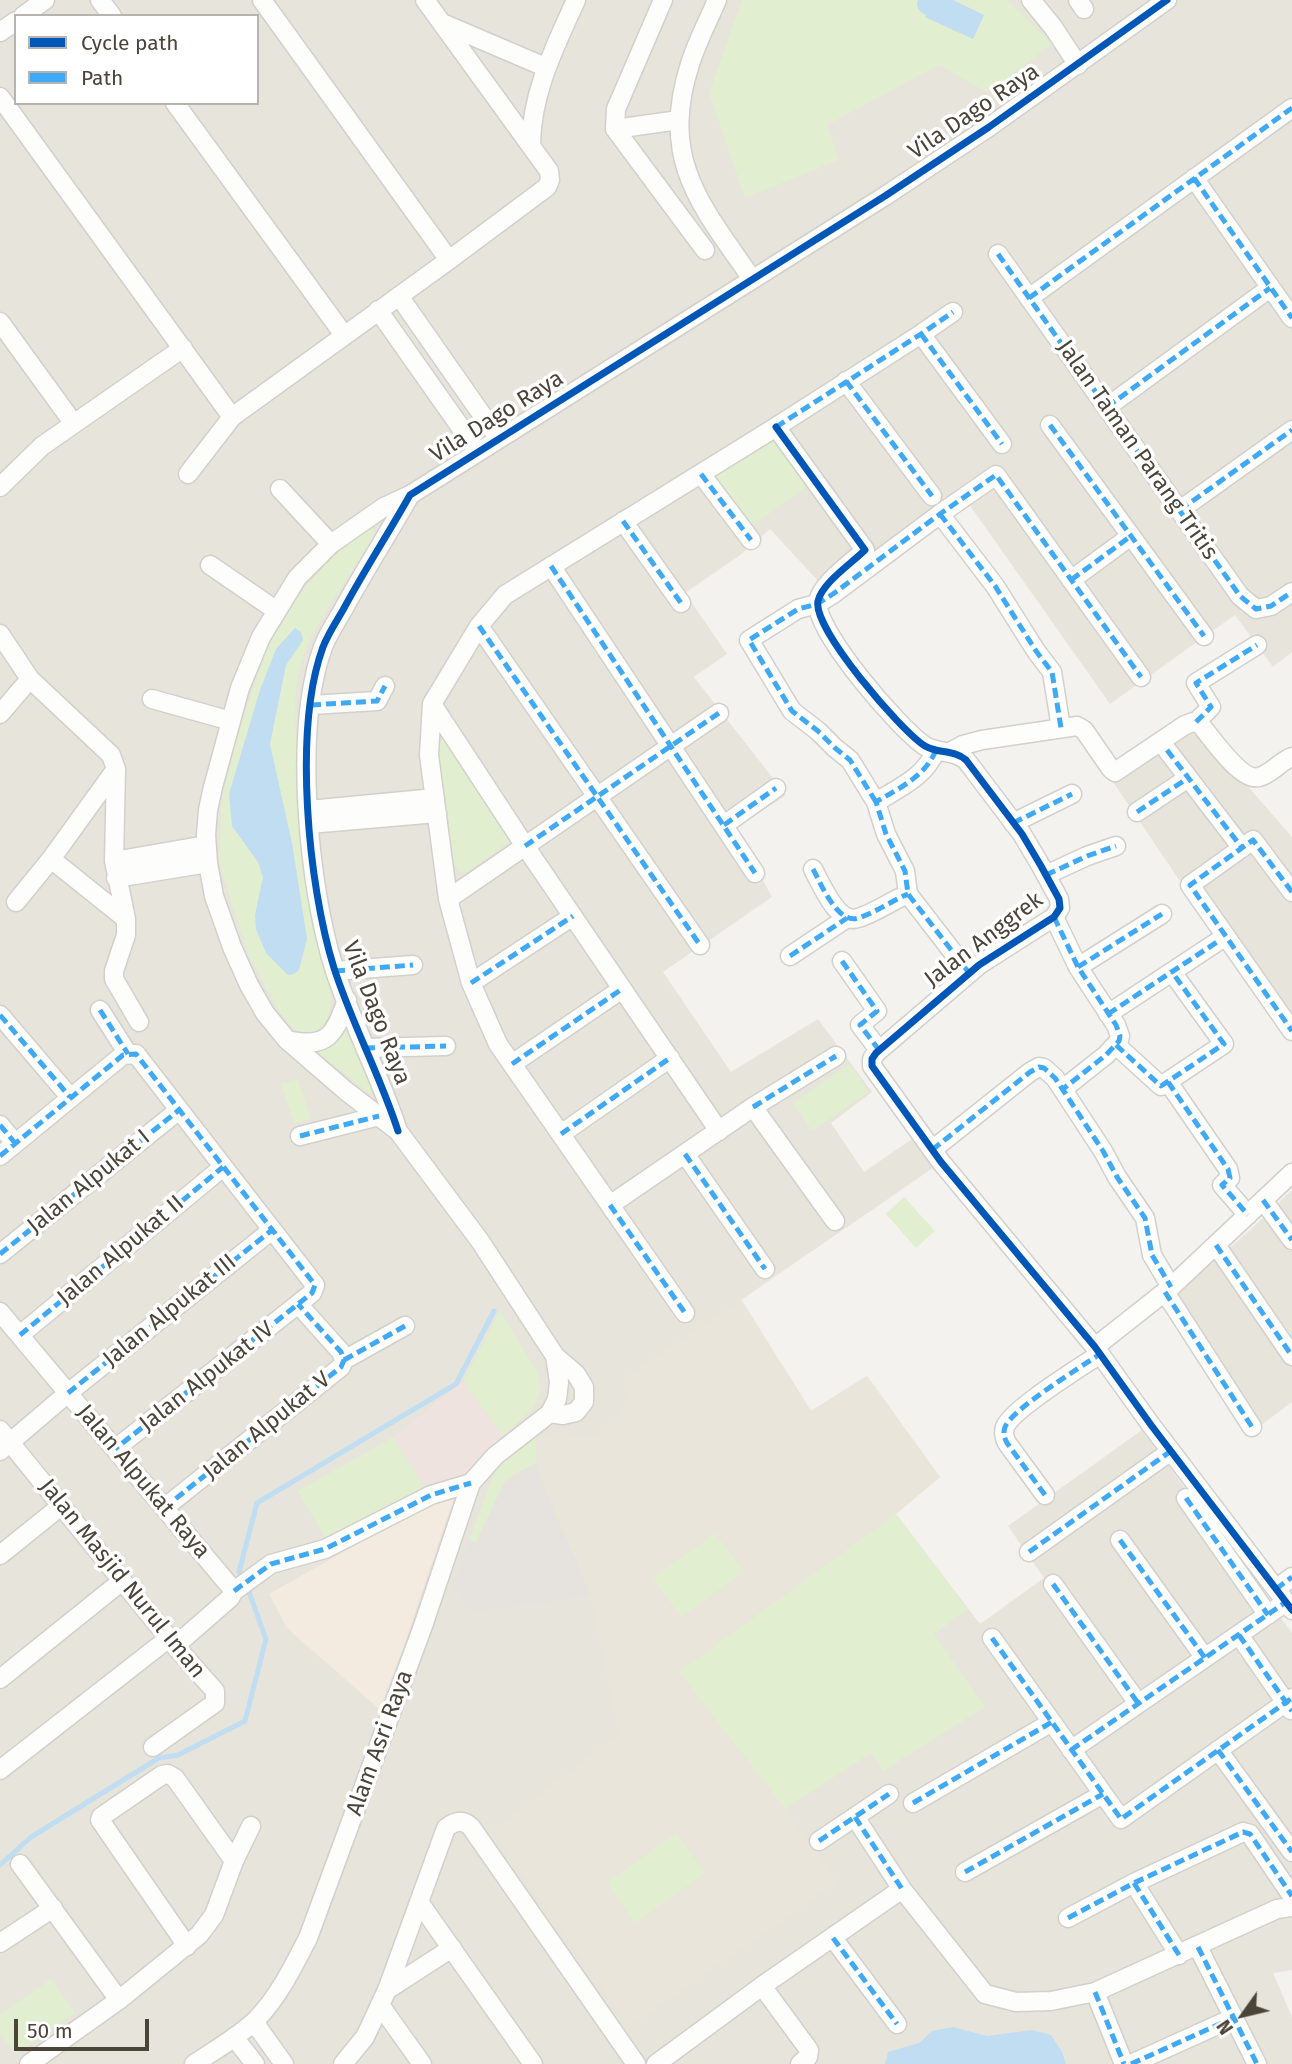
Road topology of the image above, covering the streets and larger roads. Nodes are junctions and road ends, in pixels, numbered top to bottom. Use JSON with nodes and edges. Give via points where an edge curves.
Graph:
{"nodes":[{"id":1,"x":45,"y":0,"type":"edge"},
{"id":2,"x":262,"y":0,"type":"edge"},
{"id":3,"x":425,"y":0,"type":"edge"},
{"id":4,"x":576,"y":0,"type":"edge"},
{"id":5,"x":663,"y":0,"type":"edge"},
{"id":6,"x":717,"y":0,"type":"edge"},
{"id":7,"x":1031,"y":0,"type":"edge"},
{"id":8,"x":1167,"y":0,"type":"edge"},
{"id":9,"x":26,"y":14,"type":"edge"},
{"id":10,"x":442,"y":23,"type":"junction"},
{"id":11,"x":1078,"y":65,"type":"junction"},
{"id":12,"x":545,"y":67,"type":"junction"},
{"id":13,"x":176,"y":105,"type":"edge"},
{"id":14,"x":1292,"y":108,"type":"edge"},
{"id":15,"x":4,"y":109,"type":"edge"},
{"id":16,"x":678,"y":120,"type":"junction"},
{"id":17,"x":615,"y":129,"type":"junction"},
{"id":18,"x":531,"y":143,"type":"junction"},
{"id":19,"x":1194,"y":178,"type":"junction"},
{"id":20,"x":705,"y":250,"type":"dead end"},
{"id":21,"x":998,"y":254,"type":"dead end"},
{"id":22,"x":449,"y":260,"type":"junction"},
{"id":23,"x":752,"y":279,"type":"junction"},
{"id":24,"x":1270,"y":288,"type":"junction"},
{"id":25,"x":399,"y":296,"type":"junction"},
{"id":26,"x":1029,"y":298,"type":"junction"},
{"id":27,"x":378,"y":310,"type":"junction"},
{"id":28,"x":953,"y":312,"type":"dead end"},
{"id":29,"x":1292,"y":318,"type":"edge"},
{"id":30,"x":0,"y":322,"type":"edge"},
{"id":31,"x":921,"y":334,"type":"junction"},
{"id":32,"x":344,"y":335,"type":"junction"},
{"id":33,"x":183,"y":348,"type":"junction"},
{"id":34,"x":846,"y":381,"type":"junction"},
{"id":35,"x":1107,"y":407,"type":"junction"},
{"id":36,"x":232,"y":417,"type":"junction"},
{"id":37,"x":74,"y":424,"type":"junction"},
{"id":38,"x":1050,"y":425,"type":"dead end"},
{"id":39,"x":776,"y":427,"type":"junction"},
{"id":40,"x":1292,"y":430,"type":"edge"},
{"id":41,"x":499,"y":439,"type":"junction"},
{"id":42,"x":1002,"y":444,"type":"dead end"},
{"id":43,"x":478,"y":452,"type":"junction"},
{"id":44,"x":188,"y":474,"type":"dead end"},
{"id":45,"x":701,"y":474,"type":"junction"},
{"id":46,"x":0,"y":487,"type":"edge"},
{"id":47,"x":280,"y":489,"type":"dead end"},
{"id":48,"x":410,"y":495,"type":"junction"},
{"id":49,"x":932,"y":496,"type":"dead end"},
{"id":50,"x":1180,"y":510,"type":"junction"},
{"id":51,"x":940,"y":514,"type":"junction"},
{"id":52,"x":623,"y":521,"type":"junction"},
{"id":53,"x":1131,"y":536,"type":"junction"},
{"id":54,"x":751,"y":540,"type":"dead end"},
{"id":55,"x":331,"y":544,"type":"junction"},
{"id":56,"x":210,"y":565,"type":"dead end"},
{"id":57,"x":551,"y":566,"type":"junction"},
{"id":58,"x":1071,"y":580,"type":"junction"},
{"id":59,"x":1292,"y":592,"type":"edge"},
{"id":60,"x":681,"y":603,"type":"dead end"},
{"id":61,"x":817,"y":604,"type":"junction"},
{"id":62,"x":276,"y":611,"type":"junction"},
{"id":63,"x":479,"y":626,"type":"junction"},
{"id":64,"x":0,"y":635,"type":"edge"},
{"id":65,"x":1204,"y":636,"type":"dead end"},
{"id":66,"x":1256,"y":645,"type":"dead end"},
{"id":67,"x":1141,"y":677,"type":"dead end"},
{"id":68,"x":30,"y":679,"type":"junction"},
{"id":69,"x":385,"y":686,"type":"dead end"},
{"id":70,"x":152,"y":699,"type":"dead end"},
{"id":71,"x":311,"y":705,"type":"junction"},
{"id":72,"x":432,"y":705,"type":"junction"},
{"id":73,"x":719,"y":713,"type":"dead end"},
{"id":74,"x":0,"y":714,"type":"edge"},
{"id":75,"x":231,"y":721,"type":"junction"},
{"id":76,"x":1196,"y":722,"type":"junction"},
{"id":77,"x":1061,"y":728,"type":"junction"},
{"id":78,"x":671,"y":746,"type":"junction"},
{"id":79,"x":1167,"y":750,"type":"dead end"},
{"id":80,"x":943,"y":751,"type":"junction"},
{"id":81,"x":1292,"y":757,"type":"edge"},
{"id":82,"x":116,"y":769,"type":"junction"},
{"id":83,"x":1188,"y":778,"type":"junction"},
{"id":84,"x":776,"y":788,"type":"dead end"},
{"id":85,"x":1072,"y":794,"type":"dead end"},
{"id":86,"x":597,"y":797,"type":"junction"},
{"id":87,"x":876,"y":802,"type":"junction"},
{"id":88,"x":436,"y":805,"type":"junction"},
{"id":89,"x":1137,"y":812,"type":"dead end"},
{"id":90,"x":309,"y":817,"type":"junction"},
{"id":91,"x":1013,"y":822,"type":"junction"},
{"id":92,"x":724,"y":825,"type":"junction"},
{"id":93,"x":206,"y":845,"type":"junction"},
{"id":94,"x":525,"y":846,"type":"junction"},
{"id":95,"x":1116,"y":846,"type":"dead end"},
{"id":96,"x":1242,"y":848,"type":"junction"},
{"id":97,"x":51,"y":859,"type":"junction"},
{"id":98,"x":208,"y":863,"type":"junction"},
{"id":99,"x":813,"y":869,"type":"dead end"},
{"id":100,"x":115,"y":870,"type":"junction"},
{"id":101,"x":755,"y":873,"type":"dead end"},
{"id":102,"x":1046,"y":876,"type":"junction"},
{"id":103,"x":1292,"y":892,"type":"edge"},
{"id":104,"x":908,"y":894,"type":"junction"},
{"id":105,"x":447,"y":899,"type":"junction"},
{"id":106,"x":16,"y":902,"type":"dead end"},
{"id":107,"x":1162,"y":914,"type":"dead end"},
{"id":108,"x":573,"y":916,"type":"junction"},
{"id":109,"x":1054,"y":917,"type":"junction"},
{"id":110,"x":847,"y":918,"type":"junction"},
{"id":111,"x":126,"y":919,"type":"junction"},
{"id":112,"x":1217,"y":942,"type":"dead end"},
{"id":113,"x":700,"y":945,"type":"dead end"},
{"id":114,"x":790,"y":956,"type":"dead end"},
{"id":115,"x":842,"y":961,"type":"dead end"},
{"id":116,"x":413,"y":965,"type":"dead end"},
{"id":117,"x":1078,"y":967,"type":"junction"},
{"id":118,"x":335,"y":971,"type":"junction"},
{"id":119,"x":1171,"y":972,"type":"junction"},
{"id":120,"x":969,"y":973,"type":"junction"},
{"id":121,"x":471,"y":983,"type":"junction"},
{"id":122,"x":622,"y":989,"type":"junction"},
{"id":123,"x":347,"y":1000,"type":"junction"},
{"id":124,"x":100,"y":1010,"type":"dead end"},
{"id":125,"x":1108,"y":1014,"type":"junction"},
{"id":126,"x":0,"y":1015,"type":"edge"},
{"id":127,"x":139,"y":1022,"type":"dead end"},
{"id":128,"x":1292,"y":1031,"type":"edge"},
{"id":129,"x":288,"y":1040,"type":"junction"},
{"id":130,"x":1116,"y":1045,"type":"junction"},
{"id":131,"x":446,"y":1046,"type":"dead end"},
{"id":132,"x":365,"y":1048,"type":"junction"},
{"id":133,"x":879,"y":1050,"type":"junction"},
{"id":134,"x":132,"y":1054,"type":"junction"},
{"id":135,"x":836,"y":1056,"type":"dead end"},
{"id":136,"x":670,"y":1058,"type":"junction"},
{"id":137,"x":512,"y":1064,"type":"junction"},
{"id":138,"x":1168,"y":1082,"type":"junction"},
{"id":139,"x":1063,"y":1089,"type":"junction"},
{"id":140,"x":70,"y":1097,"type":"junction"},
{"id":141,"x":753,"y":1107,"type":"junction"},
{"id":142,"x":178,"y":1110,"type":"junction"},
{"id":143,"x":379,"y":1116,"type":"junction"},
{"id":144,"x":0,"y":1125,"type":"edge"},
{"id":145,"x":398,"y":1131,"type":"junction"},
{"id":146,"x":719,"y":1131,"type":"junction"},
{"id":147,"x":561,"y":1135,"type":"junction"},
{"id":148,"x":300,"y":1136,"type":"dead end"},
{"id":149,"x":15,"y":1143,"type":"junction"},
{"id":150,"x":932,"y":1150,"type":"junction"},
{"id":151,"x":685,"y":1154,"type":"junction"},
{"id":152,"x":0,"y":1156,"type":"edge"},
{"id":153,"x":223,"y":1167,"type":"junction"},
{"id":154,"x":1292,"y":1173,"type":"edge"},
{"id":155,"x":1263,"y":1200,"type":"junction"},
{"id":156,"x":610,"y":1205,"type":"junction"},
{"id":157,"x":1248,"y":1215,"type":"junction"},
{"id":158,"x":835,"y":1221,"type":"dead end"},
{"id":159,"x":272,"y":1230,"type":"junction"},
{"id":160,"x":1292,"y":1240,"type":"edge"},
{"id":161,"x":1216,"y":1245,"type":"junction"},
{"id":162,"x":0,"y":1254,"type":"edge"},
{"id":163,"x":765,"y":1269,"type":"dead end"},
{"id":164,"x":1168,"y":1290,"type":"junction"},
{"id":165,"x":298,"y":1304,"type":"junction"},
{"id":166,"x":0,"y":1312,"type":"edge"},
{"id":167,"x":685,"y":1313,"type":"dead end"},
{"id":168,"x":405,"y":1326,"type":"dead end"},
{"id":169,"x":20,"y":1335,"type":"junction"},
{"id":170,"x":1098,"y":1351,"type":"junction"},
{"id":171,"x":555,"y":1356,"type":"junction"},
{"id":172,"x":1292,"y":1356,"type":"edge"},
{"id":173,"x":344,"y":1360,"type":"junction"},
{"id":174,"x":68,"y":1392,"type":"junction"},
{"id":175,"x":550,"y":1413,"type":"junction"},
{"id":176,"x":1252,"y":1427,"type":"dead end"},
{"id":177,"x":3,"y":1441,"type":"edge"},
{"id":178,"x":115,"y":1450,"type":"junction"},
{"id":179,"x":1171,"y":1451,"type":"junction"},
{"id":180,"x":471,"y":1483,"type":"junction"},
{"id":181,"x":1045,"y":1495,"type":"dead end"},
{"id":182,"x":1186,"y":1498,"type":"dead end"},
{"id":183,"x":61,"y":1506,"type":"junction"},
{"id":184,"x":164,"y":1508,"type":"junction"},
{"id":185,"x":1120,"y":1540,"type":"dead end"},
{"id":186,"x":1029,"y":1552,"type":"dead end"},
{"id":187,"x":0,"y":1555,"type":"edge"},
{"id":188,"x":1292,"y":1577,"type":"edge"},
{"id":189,"x":122,"y":1581,"type":"junction"},
{"id":190,"x":1053,"y":1584,"type":"dead end"},
{"id":191,"x":234,"y":1591,"type":"junction"},
{"id":192,"x":1285,"y":1600,"type":"edge"},
{"id":193,"x":1268,"y":1615,"type":"junction"},
{"id":194,"x":1239,"y":1635,"type":"junction"},
{"id":195,"x":992,"y":1637,"type":"dead end"},
{"id":196,"x":172,"y":1642,"type":"junction"},
{"id":197,"x":1205,"y":1658,"type":"junction"},
{"id":198,"x":0,"y":1679,"type":"edge"},
{"id":199,"x":1139,"y":1703,"type":"junction"},
{"id":200,"x":1290,"y":1704,"type":"edge"},
{"id":201,"x":1052,"y":1722,"type":"junction"},
{"id":202,"x":153,"y":1747,"type":"dead end"},
{"id":203,"x":1072,"y":1749,"type":"junction"},
{"id":204,"x":1218,"y":1750,"type":"junction"},
{"id":205,"x":0,"y":1770,"type":"edge"},
{"id":206,"x":890,"y":1794,"type":"dead end"},
{"id":207,"x":1103,"y":1794,"type":"junction"},
{"id":208,"x":913,"y":1803,"type":"dead end"},
{"id":209,"x":855,"y":1817,"type":"junction"},
{"id":210,"x":251,"y":1826,"type":"dead end"},
{"id":211,"x":819,"y":1841,"type":"dead end"},
{"id":212,"x":1292,"y":1852,"type":"edge"},
{"id":213,"x":234,"y":1861,"type":"junction"},
{"id":214,"x":20,"y":1864,"type":"dead end"},
{"id":215,"x":965,"y":1872,"type":"dead end"},
{"id":216,"x":1133,"y":1883,"type":"junction"},
{"id":217,"x":902,"y":1889,"type":"junction"},
{"id":218,"x":1292,"y":1896,"type":"edge"},
{"id":219,"x":419,"y":1902,"type":"junction"},
{"id":220,"x":1292,"y":1907,"type":"edge"},
{"id":221,"x":52,"y":1908,"type":"junction"},
{"id":222,"x":1068,"y":1918,"type":"dead end"},
{"id":223,"x":833,"y":1938,"type":"junction"},
{"id":224,"x":0,"y":1943,"type":"edge"},
{"id":225,"x":187,"y":1946,"type":"junction"},
{"id":226,"x":1198,"y":1947,"type":"junction"},
{"id":227,"x":452,"y":1948,"type":"junction"},
{"id":228,"x":1179,"y":1955,"type":"junction"},
{"id":229,"x":762,"y":1986,"type":"junction"},
{"id":230,"x":1095,"y":1992,"type":"junction"},
{"id":231,"x":384,"y":1997,"type":"junction"},
{"id":232,"x":119,"y":2000,"type":"junction"},
{"id":233,"x":1233,"y":2018,"type":"junction"},
{"id":234,"x":254,"y":2022,"type":"junction"},
{"id":235,"x":897,"y":2024,"type":"dead end"},
{"id":236,"x":234,"y":2036,"type":"junction"},
{"id":237,"x":29,"y":2064,"type":"edge"},
{"id":238,"x":194,"y":2064,"type":"edge"},
{"id":239,"x":255,"y":2064,"type":"edge"},
{"id":240,"x":284,"y":2064,"type":"edge"},
{"id":241,"x":342,"y":2064,"type":"edge"},
{"id":242,"x":422,"y":2064,"type":"edge"},
{"id":243,"x":533,"y":2064,"type":"edge"},
{"id":244,"x":636,"y":2064,"type":"edge"},
{"id":245,"x":656,"y":2064,"type":"edge"},
{"id":246,"x":800,"y":2064,"type":"edge"},
{"id":247,"x":1124,"y":2064,"type":"edge"},
{"id":248,"x":1131,"y":2064,"type":"edge"},
{"id":249,"x":1256,"y":2064,"type":"edge"}],
"edges":[{"from":1,"to":9,"type":"street"},
{"from":2,"to":22,"type":"street"},
{"from":3,"to":10,"type":"street"},
{"from":4,"to":12,"type":"street"},
{"from":5,"to":17,"type":"street","via":[[616,109]]},
{"from":6,"to":16,"type":"street","via":[[690,63]]},
{"from":7,"to":11,"type":"street"},
{"from":8,"to":11,"type":"street","name":"Vila Dago Raya"},
{"from":10,"to":12,"type":"street"},
{"from":10,"to":18,"type":"street"},
{"from":11,"to":23,"type":"street","name":"Vila Dago Raya"},
{"from":12,"to":18,"type":"street","via":[[531,122]]},
{"from":13,"to":32,"type":"street"},
{"from":14,"to":19,"type":"street"},
{"from":15,"to":33,"type":"street"},
{"from":16,"to":17,"type":"street"},
{"from":16,"to":23,"type":"street","via":[[681,154],[690,181]]},
{"from":17,"to":20,"type":"street"},
{"from":18,"to":22,"type":"street","via":[[550,171],[547,187]]},
{"from":19,"to":24,"type":"street"},
{"from":19,"to":26,"type":"street"},
{"from":21,"to":26,"type":"street","name":"Jalan Taman Parang Tritis"},
{"from":22,"to":25,"type":"street"},
{"from":23,"to":41,"type":"street","name":"Vila Dago Raya"},
{"from":24,"to":29,"type":"street"},
{"from":24,"to":35,"type":"street"},
{"from":25,"to":27,"type":"street"},
{"from":25,"to":41,"type":"street"},
{"from":26,"to":35,"type":"street","name":"Jalan Taman Parang Tritis"},
{"from":27,"to":32,"type":"street"},
{"from":27,"to":43,"type":"street"},
{"from":28,"to":31,"type":"street"},
{"from":30,"to":37,"type":"street"},
{"from":31,"to":34,"type":"street"},
{"from":31,"to":42,"type":"street"},
{"from":32,"to":36,"type":"street"},
{"from":33,"to":36,"type":"street"},
{"from":33,"to":37,"type":"street"},
{"from":34,"to":39,"type":"street"},
{"from":34,"to":49,"type":"street"},
{"from":35,"to":50,"type":"street","name":"Jalan Taman Parang Tritis"},
{"from":36,"to":44,"type":"street"},
{"from":37,"to":46,"type":"street","via":[[42,446]]},
{"from":38,"to":53,"type":"street"},
{"from":39,"to":45,"type":"street"},
{"from":39,"to":61,"type":"street","via":[[865,550],[825,587]]},
{"from":40,"to":50,"type":"street"},
{"from":41,"to":43,"type":"street","name":"Vila Dago Raya"},
{"from":43,"to":48,"type":"street","name":"Vila Dago Raya"},
{"from":45,"to":52,"type":"street"},
{"from":45,"to":54,"type":"street"},
{"from":47,"to":55,"type":"street"},
{"from":48,"to":55,"type":"street"},
{"from":48,"to":71,"type":"street","name":"Vila Dago Raya","via":[[324,646]]},
{"from":50,"to":59,"type":"street","name":"Jalan Taman Parang Tritis","via":[[1240,596],[1256,609],[1271,606]]},
{"from":51,"to":58,"type":"street","via":[[996,475]]},
{"from":51,"to":61,"type":"street"},
{"from":51,"to":77,"type":"street","via":[[1052,672]]},
{"from":52,"to":57,"type":"street"},
{"from":52,"to":60,"type":"street"},
{"from":53,"to":58,"type":"street"},
{"from":53,"to":65,"type":"street"},
{"from":55,"to":62,"type":"street","via":[[297,579]]},
{"from":56,"to":62,"type":"street"},
{"from":57,"to":63,"type":"street","via":[[505,595]]},
{"from":57,"to":78,"type":"street"},
{"from":58,"to":67,"type":"street"},
{"from":61,"to":80,"type":"street","name":"Jalan Anggrek","via":[[823,625],[863,681],[924,746]]},
{"from":61,"to":87,"type":"street","via":[[798,609],[749,640],[792,711],[850,760]]},
{"from":62,"to":75,"type":"street","via":[[240,688]]},
{"from":63,"to":72,"type":"street"},
{"from":63,"to":86,"type":"street"},
{"from":64,"to":68,"type":"street"},
{"from":66,"to":76,"type":"street","via":[[1196,683],[1211,707]]},
{"from":68,"to":74,"type":"street"},
{"from":68,"to":82,"type":"street","via":[[111,755]]},
{"from":69,"to":71,"type":"street","via":[[377,701]]},
{"from":70,"to":75,"type":"street"},
{"from":71,"to":90,"type":"street","name":"Vila Dago Raya"},
{"from":72,"to":88,"type":"street","via":[[429,755]]},
{"from":72,"to":94,"type":"street"},
{"from":73,"to":78,"type":"street"},
{"from":75,"to":93,"type":"street","via":[[208,810]]},
{"from":76,"to":77,"type":"street","via":[[1115,772],[1082,727]]},
{"from":76,"to":81,"type":"street","via":[[1250,777],[1261,777]]},
{"from":77,"to":80,"type":"street"},
{"from":78,"to":86,"type":"street"},
{"from":78,"to":92,"type":"street"},
{"from":79,"to":83,"type":"street"},
{"from":80,"to":87,"type":"street","via":[[919,775]]},
{"from":80,"to":91,"type":"street","name":"Jalan Anggrek","via":[[965,760]]},
{"from":82,"to":97,"type":"street"},
{"from":82,"to":100,"type":"street"},
{"from":83,"to":89,"type":"street"},
{"from":83,"to":96,"type":"street"},
{"from":84,"to":92,"type":"street"},
{"from":85,"to":91,"type":"street"},
{"from":86,"to":94,"type":"street"},
{"from":86,"to":113,"type":"street"},
{"from":87,"to":104,"type":"street","via":[[905,871]]},
{"from":88,"to":90,"type":"street"},
{"from":88,"to":105,"type":"street"},
{"from":90,"to":118,"type":"street","name":"Vila Dago Raya","via":[[322,918]]},
{"from":91,"to":102,"type":"street","name":"Jalan Anggrek"},
{"from":92,"to":101,"type":"street"},
{"from":93,"to":98,"type":"street"},
{"from":93,"to":100,"type":"street"},
{"from":94,"to":105,"type":"street"},
{"from":94,"to":108,"type":"street"},
{"from":95,"to":102,"type":"street"},
{"from":96,"to":103,"type":"street","via":[[1253,841]]},
{"from":96,"to":128,"type":"street","via":[[1189,885]]},
{"from":97,"to":106,"type":"street"},
{"from":97,"to":111,"type":"street"},
{"from":98,"to":100,"type":"street"},
{"from":98,"to":129,"type":"street","via":[[214,896],[249,985]]},
{"from":99,"to":110,"type":"street","via":[[826,894]]},
{"from":100,"to":111,"type":"street"},
{"from":102,"to":109,"type":"street","name":"Jalan Anggrek","via":[[1060,904]]},
{"from":104,"to":110,"type":"street","via":[[859,918]]},
{"from":104,"to":120,"type":"street"},
{"from":105,"to":121,"type":"street"},
{"from":107,"to":117,"type":"street"},
{"from":108,"to":121,"type":"street"},
{"from":108,"to":122,"type":"street"},
{"from":109,"to":117,"type":"street"},
{"from":109,"to":120,"type":"street","name":"Jalan Anggrek"},
{"from":110,"to":114,"type":"street"},
{"from":111,"to":127,"type":"street","via":[[114,979]]},
{"from":112,"to":119,"type":"street"},
{"from":115,"to":133,"type":"street","via":[[877,1011],[860,1025]]},
{"from":116,"to":118,"type":"street"},
{"from":117,"to":125,"type":"street"},
{"from":118,"to":123,"type":"street","name":"Vila Dago Raya"},
{"from":119,"to":125,"type":"street"},
{"from":119,"to":138,"type":"street","via":[[1224,1044]]},
{"from":120,"to":133,"type":"street","name":"Jalan Anggrek"},
{"from":121,"to":137,"type":"street"},
{"from":122,"to":136,"type":"street"},
{"from":122,"to":137,"type":"street"},
{"from":123,"to":129,"type":"street","name":"Vila Dago Raya","via":[[332,1033],[307,1045]]},
{"from":123,"to":132,"type":"street","name":"Vila Dago Raya"},
{"from":124,"to":134,"type":"street"},
{"from":125,"to":130,"type":"street","via":[[1120,1034]]},
{"from":126,"to":140,"type":"street"},
{"from":129,"to":143,"type":"street","name":"Vila Dago Raya"},
{"from":130,"to":138,"type":"street","via":[[1161,1086]]},
{"from":130,"to":139,"type":"street"},
{"from":131,"to":132,"type":"street"},
{"from":132,"to":145,"type":"street","name":"Vila Dago Raya"},
{"from":133,"to":150,"type":"street","via":[[872,1059],[873,1068]]},
{"from":134,"to":140,"type":"street","via":[[123,1055]]},
{"from":134,"to":142,"type":"street"},
{"from":135,"to":141,"type":"street"},
{"from":136,"to":146,"type":"street"},
{"from":136,"to":147,"type":"street"},
{"from":137,"to":147,"type":"street"},
{"from":138,"to":157,"type":"street","via":[[1228,1169],[1230,1178],[1222,1185]]},
{"from":139,"to":150,"type":"street","via":[[1045,1069],[1035,1069]]},
{"from":139,"to":164,"type":"street","via":[[1145,1218],[1152,1255]]},
{"from":140,"to":149,"type":"street"},
{"from":141,"to":146,"type":"street"},
{"from":141,"to":158,"type":"street"},
{"from":142,"to":153,"type":"street"},
{"from":142,"to":162,"type":"street","name":"Jalan Alpukat I"},
{"from":143,"to":145,"type":"street","name":"Vila Dago Raya"},
{"from":143,"to":148,"type":"street"},
{"from":144,"to":149,"type":"street"},
{"from":145,"to":171,"type":"street","name":"Vila Dago Raya","via":[[480,1241]]},
{"from":146,"to":151,"type":"street"},
{"from":147,"to":156,"type":"street"},
{"from":149,"to":152,"type":"street"},
{"from":150,"to":170,"type":"street"},
{"from":151,"to":156,"type":"street"},
{"from":151,"to":163,"type":"street"},
{"from":153,"to":159,"type":"street"},
{"from":153,"to":169,"type":"street","name":"Jalan Alpukat II"},
{"from":154,"to":155,"type":"street"},
{"from":155,"to":157,"type":"street"},
{"from":155,"to":160,"type":"street"},
{"from":156,"to":167,"type":"street"},
{"from":157,"to":161,"type":"street"},
{"from":159,"to":165,"type":"street","via":[[315,1285],[313,1293]]},
{"from":159,"to":174,"type":"street","name":"Jalan Alpukat III"},
{"from":161,"to":164,"type":"street"},
{"from":161,"to":172,"type":"street"},
{"from":164,"to":170,"type":"street"},
{"from":164,"to":176,"type":"street"},
{"from":165,"to":173,"type":"street","name":"Jalan Alpukat V"},
{"from":165,"to":178,"type":"street","name":"Jalan Alpukat IV"},
{"from":166,"to":169,"type":"street","name":"Jalan Alpukat Raya"},
{"from":168,"to":173,"type":"street"},
{"from":169,"to":174,"type":"street","name":"Jalan Alpukat Raya"},
{"from":170,"to":179,"type":"street"},
{"from":170,"to":181,"type":"street","via":[[1005,1427],[1007,1443]]},
{"from":171,"to":175,"type":"street","name":"Vila Dago Raya","via":[[559,1382]]},
{"from":171,"to":175,"type":"street","name":"Vila Dago Raya","via":[[576,1374],[584,1387],[584,1402],[576,1412]]},
{"from":173,"to":184,"type":"street","name":"Jalan Alpukat V","via":[[341,1367]]},
{"from":174,"to":177,"type":"street","name":"Jalan Alpukat III"},
{"from":174,"to":178,"type":"street","name":"Jalan Alpukat Raya"},
{"from":175,"to":180,"type":"street","name":"Alam Asri Raya","via":[[495,1456]]},
{"from":177,"to":183,"type":"street","name":"Jalan Masjid Nurul Iman"},
{"from":178,"to":184,"type":"street","name":"Jalan Alpukat Raya"},
{"from":179,"to":186,"type":"street"},
{"from":179,"to":192,"type":"street"},
{"from":180,"to":191,"type":"street","via":[[431,1495],[325,1549],[271,1564]]},
{"from":180,"to":234,"type":"street","name":"Alam Asri Raya","via":[[308,1938],[288,1978]]},
{"from":182,"to":193,"type":"street"},
{"from":183,"to":187,"type":"street"},
{"from":183,"to":189,"type":"street","name":"Jalan Masjid Nurul Iman"},
{"from":184,"to":191,"type":"street","name":"Jalan Alpukat Raya"},
{"from":185,"to":197,"type":"street"},
{"from":188,"to":192,"type":"street"},
{"from":189,"to":196,"type":"street","name":"Jalan Masjid Nurul Iman"},
{"from":189,"to":198,"type":"street"},
{"from":190,"to":199,"type":"street"},
{"from":191,"to":196,"type":"street"},
{"from":192,"to":193,"type":"street"},
{"from":193,"to":194,"type":"street"},
{"from":194,"to":197,"type":"street"},
{"from":194,"to":200,"type":"street"},
{"from":195,"to":201,"type":"street"},
{"from":196,"to":202,"type":"street","name":"Jalan Masjid Nurul Iman","via":[[215,1691],[215,1703]]},
{"from":196,"to":205,"type":"street"},
{"from":197,"to":199,"type":"street"},
{"from":199,"to":203,"type":"street"},
{"from":200,"to":204,"type":"street"},
{"from":201,"to":203,"type":"street"},
{"from":201,"to":208,"type":"street"},
{"from":203,"to":207,"type":"street"},
{"from":204,"to":207,"type":"street","via":[[1121,1819]]},
{"from":204,"to":212,"type":"street"},
{"from":206,"to":209,"type":"street"},
{"from":207,"to":215,"type":"street"},
{"from":209,"to":211,"type":"street"},
{"from":209,"to":217,"type":"street"},
{"from":210,"to":213,"type":"street"},
{"from":213,"to":225,"type":"street","via":[[214,1915]]},
{"from":213,"to":225,"type":"street","via":[[168,1774],[101,1817]]},
{"from":214,"to":221,"type":"street"},
{"from":216,"to":218,"type":"street","via":[[1243,1832],[1251,1834]]},
{"from":216,"to":222,"type":"street"},
{"from":216,"to":228,"type":"street"},
{"from":217,"to":223,"type":"street"},
{"from":217,"to":230,"type":"street","via":[[985,1994],[1016,2002]]},
{"from":219,"to":227,"type":"street"},
{"from":219,"to":231,"type":"street"},
{"from":219,"to":244,"type":"street","via":[[446,1828],[466,1822]]},
{"from":220,"to":226,"type":"street","via":[[1277,1909]]},
{"from":221,"to":224,"type":"street"},
{"from":221,"to":232,"type":"street"},
{"from":223,"to":229,"type":"street"},
{"from":223,"to":235,"type":"street"},
{"from":225,"to":232,"type":"street"},
{"from":226,"to":228,"type":"street"},
{"from":226,"to":233,"type":"street"},
{"from":227,"to":231,"type":"street"},
{"from":227,"to":243,"type":"street"},
{"from":228,"to":230,"type":"street"},
{"from":229,"to":245,"type":"street"},
{"from":229,"to":246,"type":"street","via":[[809,2050]]},
{"from":230,"to":247,"type":"street"},
{"from":231,"to":241,"type":"street","via":[[365,2037]]},
{"from":231,"to":242,"type":"street"},
{"from":232,"to":237,"type":"street"},
{"from":233,"to":248,"type":"street"},
{"from":233,"to":249,"type":"street"},
{"from":234,"to":236,"type":"street","name":"Alam Asri Raya"},
{"from":234,"to":240,"type":"street"},
{"from":236,"to":238,"type":"street","name":"Alam Asri Raya"},
{"from":236,"to":239,"type":"street"}]}
